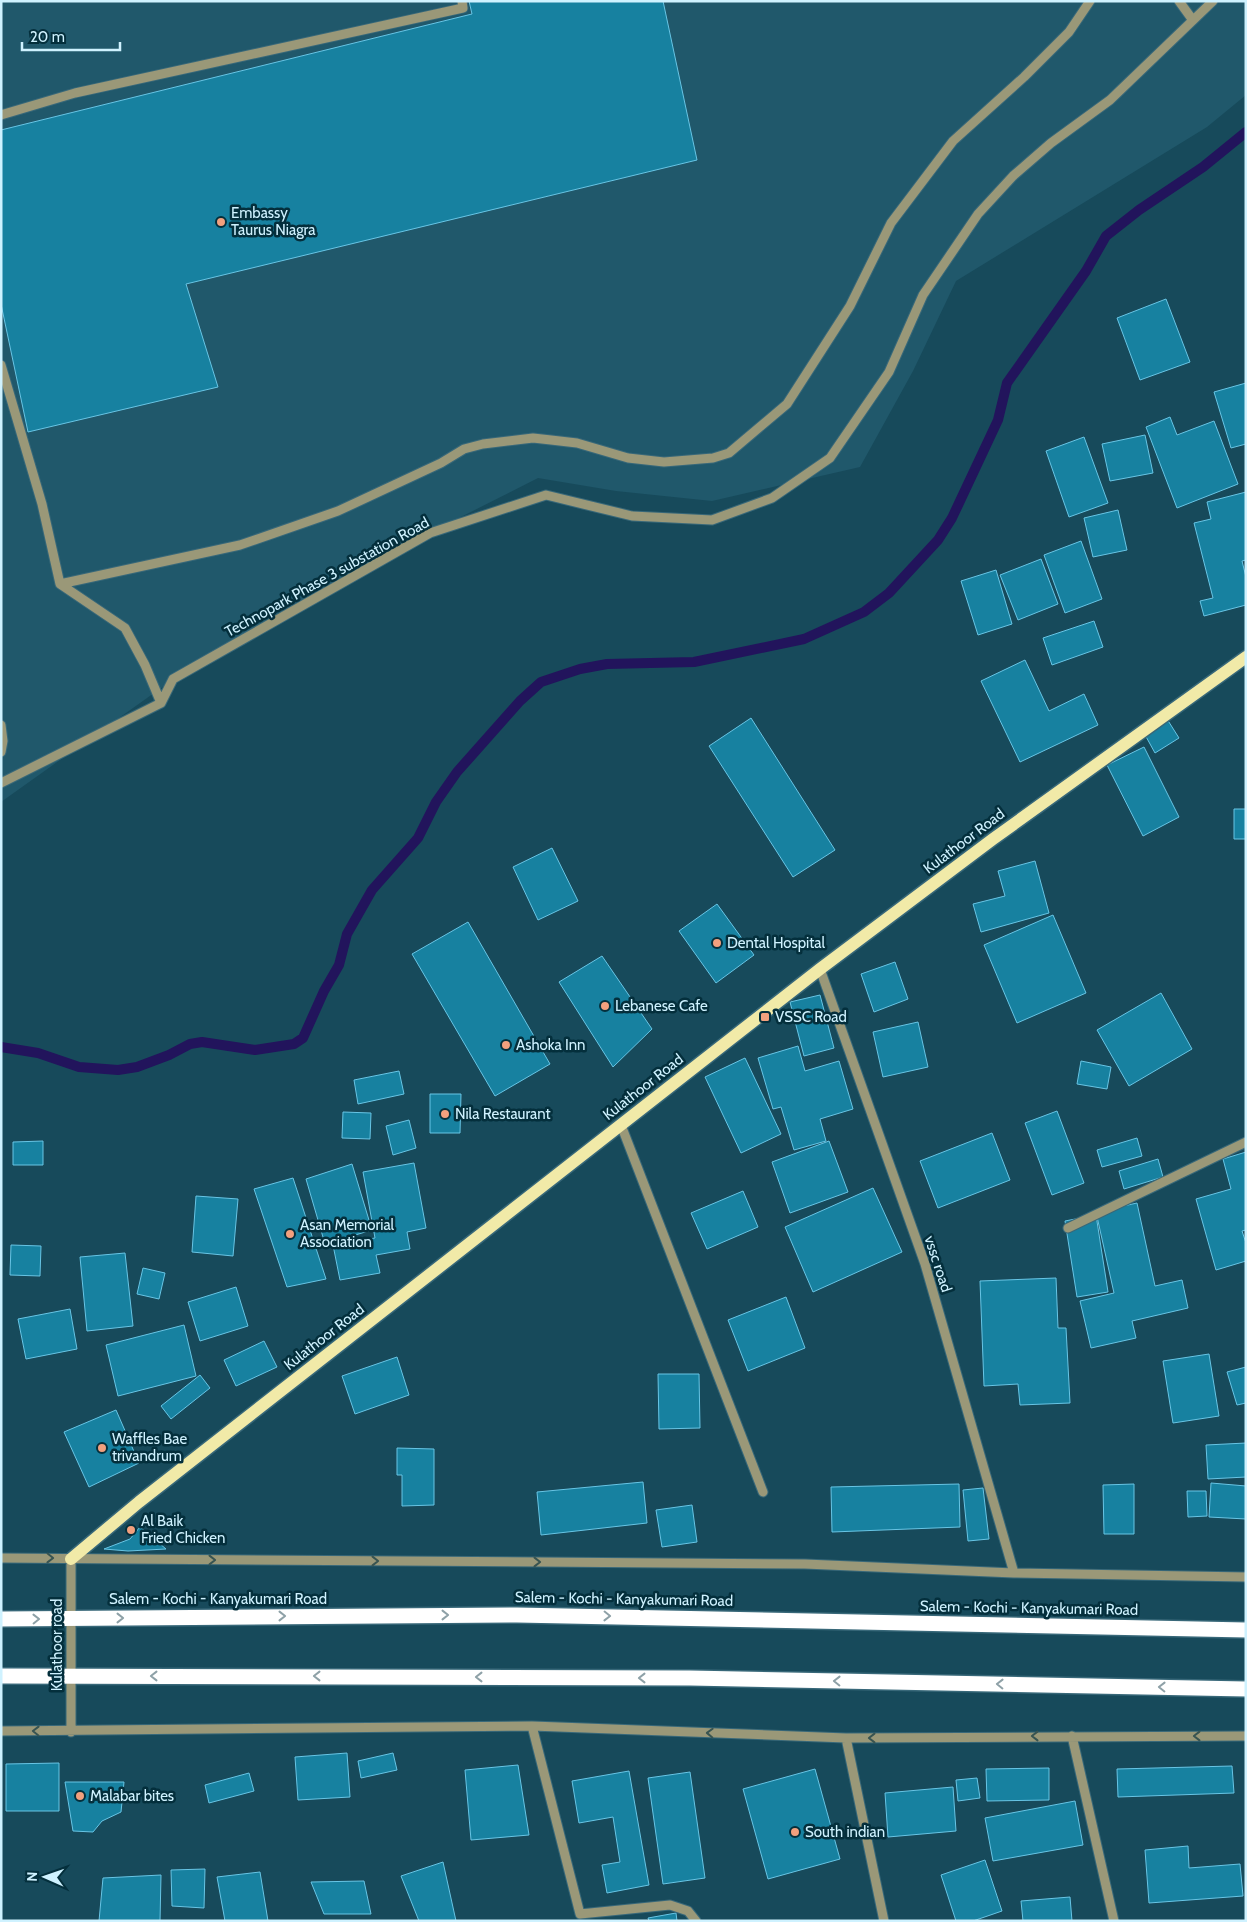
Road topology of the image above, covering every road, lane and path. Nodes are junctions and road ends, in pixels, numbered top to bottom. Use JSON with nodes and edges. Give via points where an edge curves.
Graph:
{"nodes":[{"id":1,"x":462,"y":1,"type":"edge"},
{"id":2,"x":1090,"y":1,"type":"edge"},
{"id":3,"x":1180,"y":1,"type":"edge"},
{"id":4,"x":1213,"y":1,"type":"edge"},
{"id":5,"x":1192,"y":19,"type":"junction"},
{"id":6,"x":1,"y":115,"type":"edge"},
{"id":7,"x":1,"y":365,"type":"edge"},
{"id":8,"x":60,"y":584,"type":"junction"},
{"id":9,"x":1246,"y":657,"type":"edge"},
{"id":10,"x":161,"y":703,"type":"junction"},
{"id":11,"x":1,"y":725,"type":"edge"},
{"id":12,"x":1,"y":752,"type":"edge"},
{"id":13,"x":1,"y":783,"type":"edge"},
{"id":14,"x":820,"y":969,"type":"junction"},
{"id":15,"x":621,"y":1125,"type":"junction"},
{"id":16,"x":1246,"y":1142,"type":"edge"},
{"id":17,"x":1068,"y":1228,"type":"dead end"},
{"id":18,"x":763,"y":1492,"type":"dead end"},
{"id":19,"x":1,"y":1558,"type":"edge"},
{"id":20,"x":71,"y":1558,"type":"junction"},
{"id":21,"x":1014,"y":1573,"type":"junction"},
{"id":22,"x":1246,"y":1577,"type":"edge"},
{"id":23,"x":71,"y":1618,"type":"junction"},
{"id":24,"x":1,"y":1619,"type":"edge"},
{"id":25,"x":1246,"y":1630,"type":"edge"},
{"id":26,"x":71,"y":1675,"type":"junction"},
{"id":27,"x":1,"y":1676,"type":"edge"},
{"id":28,"x":1246,"y":1689,"type":"edge"},
{"id":29,"x":532,"y":1726,"type":"junction"},
{"id":30,"x":1,"y":1731,"type":"edge"},
{"id":31,"x":71,"y":1732,"type":"junction"},
{"id":32,"x":1072,"y":1736,"type":"junction"},
{"id":33,"x":1246,"y":1736,"type":"edge"},
{"id":34,"x":846,"y":1738,"type":"junction"},
{"id":35,"x":696,"y":1921,"type":"edge"},
{"id":36,"x":884,"y":1921,"type":"edge"},
{"id":37,"x":1114,"y":1921,"type":"edge"}],
"edges":[{"from":1,"to":6,"type":"street","via":[[463,8],[75,93]]},
{"from":2,"to":8,"type":"street","via":[[1069,32],[953,141],[891,223],[850,306],[787,404],[729,453],[713,458],[664,462],[628,458],[577,443],[533,438],[483,444],[464,449],[442,463],[338,511],[240,544]]},
{"from":3,"to":5,"type":"street"},
{"from":4,"to":5,"type":"street","name":"Technopark Phase 3 substation Road"},
{"from":5,"to":10,"type":"street","name":"Technopark Phase 3 substation Road","via":[[1110,100],[1051,142],[978,214],[923,295],[889,372],[830,458],[772,498],[712,520],[632,516],[546,495],[430,533],[173,679]]},
{"from":7,"to":8,"type":"street","via":[[42,504]]},
{"from":8,"to":10,"type":"street","via":[[126,628]]},
{"from":9,"to":14,"type":"main road","name":"Kulathoor Road","via":[[993,839]]},
{"from":10,"to":13,"type":"street"},
{"from":11,"to":12,"type":"street"},
{"from":14,"to":15,"type":"main road","name":"Kulathoor Road"},
{"from":14,"to":21,"type":"street","name":"vssc road","via":[[925,1264]]},
{"from":15,"to":18,"type":"street"},
{"from":15,"to":20,"type":"main road","name":"Kulathoor Road"},
{"from":16,"to":17,"type":"street"},
{"from":19,"to":20,"type":"street","one_way":true},
{"from":20,"to":21,"type":"street","one_way":true,"via":[[806,1564]]},
{"from":20,"to":23,"type":"street","name":"Kulathoor road"},
{"from":21,"to":22,"type":"street"},
{"from":24,"to":23,"type":"highway","name":"Salem - Kochi - Kanyakumari Road","one_way":true},
{"from":23,"to":25,"type":"highway","name":"Salem - Kochi - Kanyakumari Road","one_way":true,"via":[[517,1615]]},
{"from":23,"to":26,"type":"street","name":"Kulathoor road"},
{"from":26,"to":27,"type":"highway"},
{"from":28,"to":26,"type":"highway","one_way":true,"via":[[690,1678]]},
{"from":26,"to":31,"type":"street","name":"Kulathoor road"},
{"from":29,"to":31,"type":"street"},
{"from":34,"to":29,"type":"street","one_way":true},
{"from":29,"to":35,"type":"street","via":[[580,1914],[670,1905],[688,1910]]},
{"from":31,"to":30,"type":"street","one_way":true},
{"from":33,"to":32,"type":"street","one_way":true},
{"from":32,"to":34,"type":"street","one_way":true},
{"from":32,"to":37,"type":"street"},
{"from":34,"to":36,"type":"street"}]}
